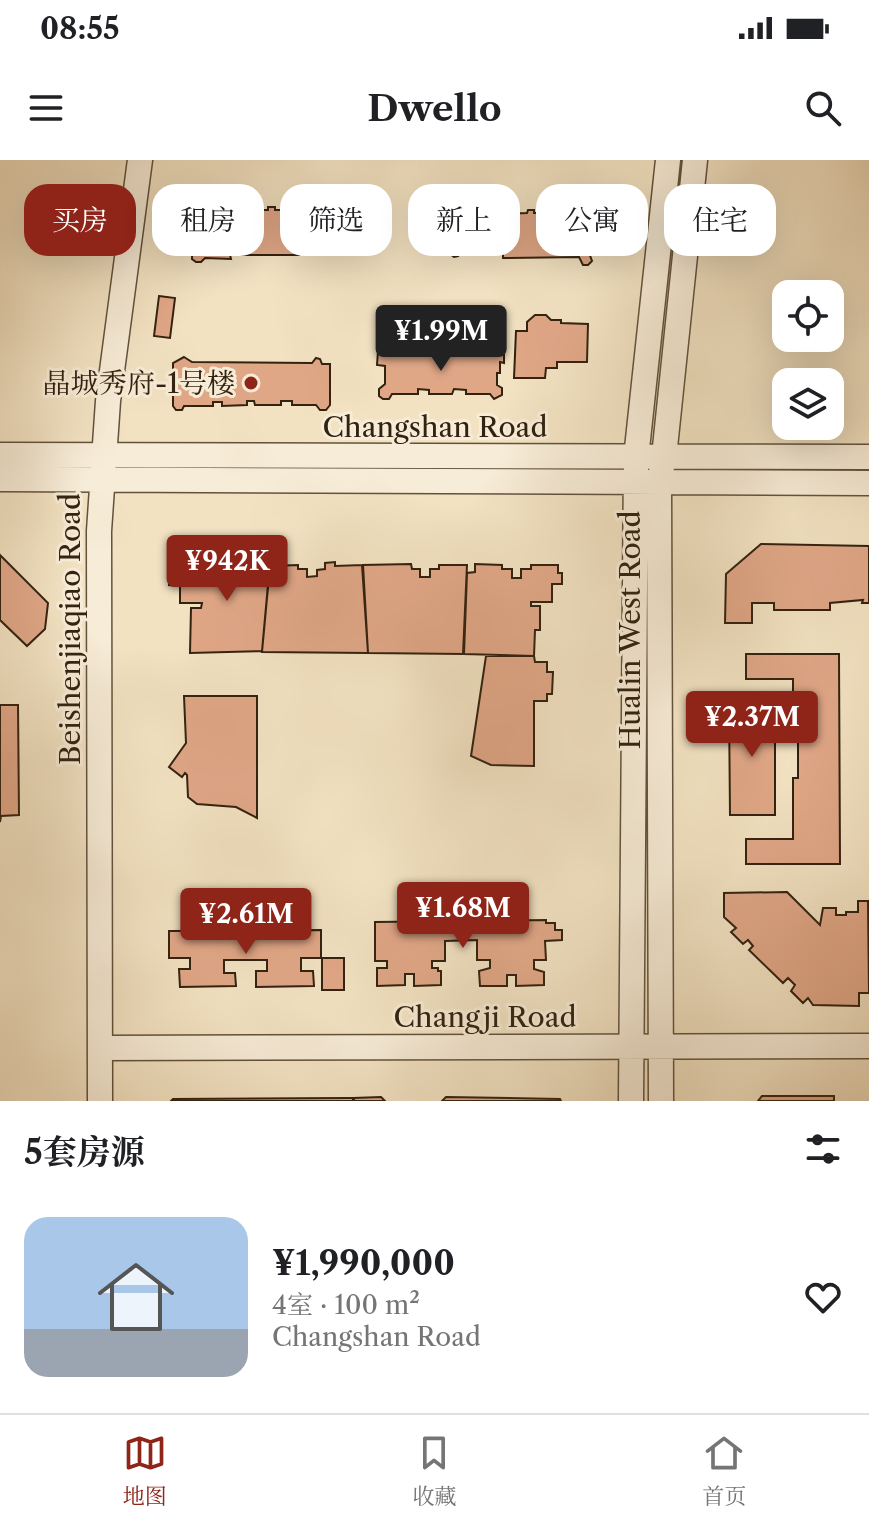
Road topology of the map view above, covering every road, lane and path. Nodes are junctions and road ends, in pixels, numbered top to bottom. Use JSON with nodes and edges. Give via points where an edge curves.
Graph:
{"nodes":[{"id":1,"x":140,"y":160,"type":"edge"},
{"id":2,"x":668,"y":160,"type":"edge"},
{"id":3,"x":695,"y":160,"type":"edge"},
{"id":4,"x":0,"y":455,"type":"edge"},
{"id":5,"x":664,"y":457,"type":"junction"},
{"id":6,"x":869,"y":457,"type":"edge"},
{"id":7,"x":102,"y":467,"type":"junction"},
{"id":8,"x":644,"y":474,"type":"junction"},
{"id":9,"x":0,"y":479,"type":"edge"},
{"id":10,"x":869,"y":483,"type":"edge"},
{"id":11,"x":662,"y":1046,"type":"junction"},
{"id":12,"x":869,"y":1046,"type":"edge"},
{"id":13,"x":631,"y":1047,"type":"junction"},
{"id":14,"x":101,"y":1048,"type":"junction"},
{"id":15,"x":100,"y":1101,"type":"edge"},
{"id":16,"x":631,"y":1101,"type":"edge"},
{"id":17,"x":661,"y":1101,"type":"edge"}],
"edges":[{"from":1,"to":7,"type":"street","name":"Beishenjiaqiao Road"},
{"from":2,"to":8,"type":"street","name":"Hualin West Road"},
{"from":3,"to":5,"type":"street"},
{"from":4,"to":7,"type":"street","name":"Changshan Road"},
{"from":5,"to":6,"type":"street","name":"Changshan Road"},
{"from":5,"to":8,"type":"street","name":"Changshan Road"},
{"from":7,"to":8,"type":"street","name":"Changshan Road"},
{"from":7,"to":9,"type":"street","name":"Changshan Road"},
{"from":7,"to":14,"type":"street","name":"Beishenjiaqiao Road"},
{"from":8,"to":10,"type":"street","name":"Changshan Road"},
{"from":8,"to":11,"type":"street","name":"Hualin West Road"},
{"from":8,"to":13,"type":"street","name":"Hualin West Road"},
{"from":11,"to":12,"type":"street","name":"Changji Road"},
{"from":11,"to":13,"type":"street","name":"Changji Road"},
{"from":11,"to":17,"type":"street","name":"Hualin West Road"},
{"from":13,"to":14,"type":"street","name":"Changji Road"},
{"from":13,"to":16,"type":"street","name":"Hualin West Road"},
{"from":14,"to":15,"type":"street","name":"Beishenjiaqiao Road"}]}
